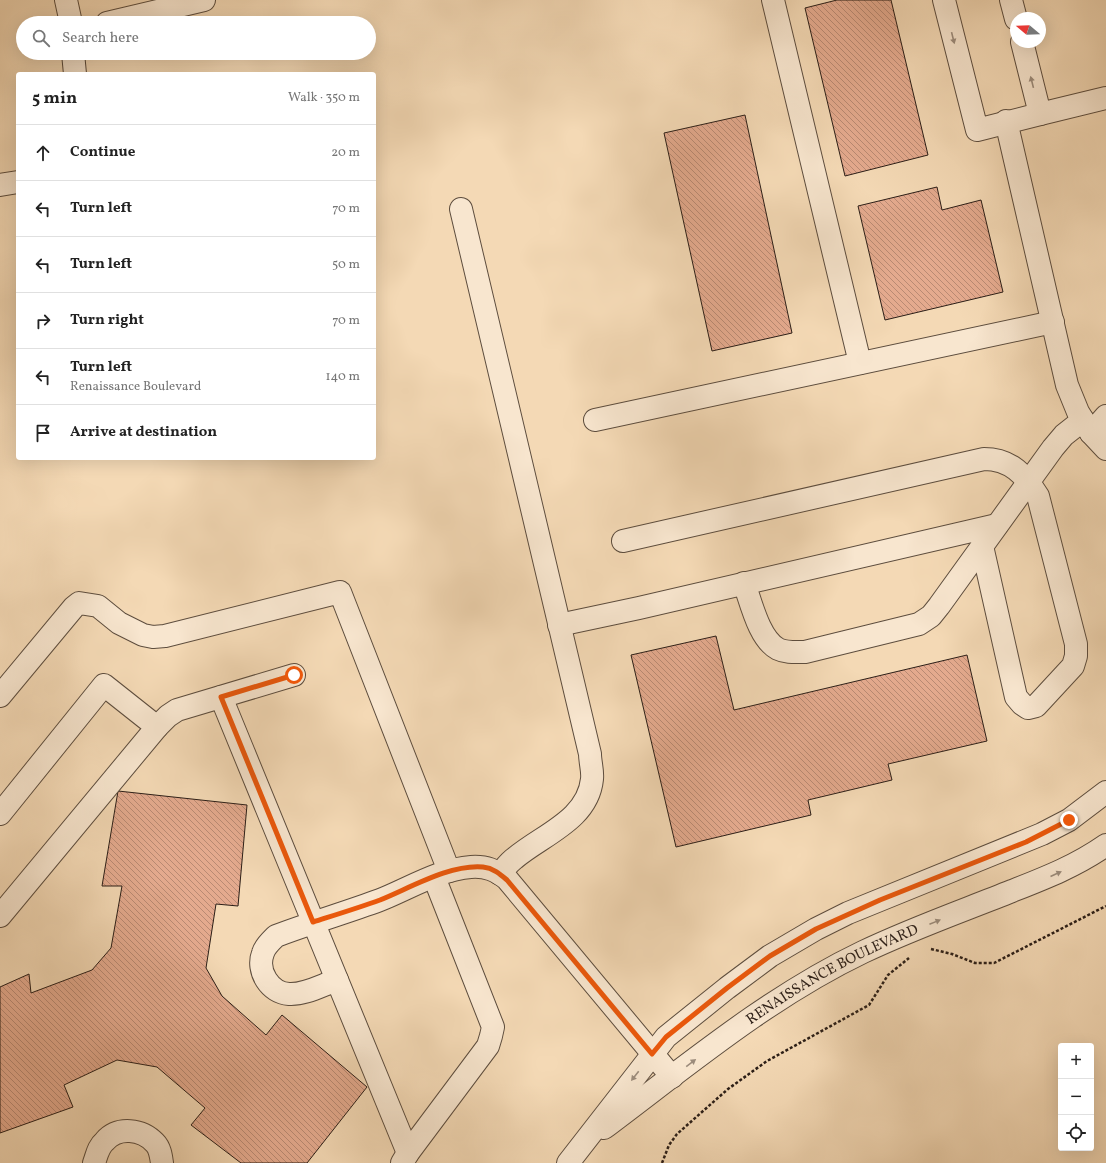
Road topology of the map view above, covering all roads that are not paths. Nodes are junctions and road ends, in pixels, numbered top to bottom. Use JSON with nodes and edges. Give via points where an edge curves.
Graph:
{"nodes":[{"id":1,"x":66,"y":0,"type":"edge"},
{"id":2,"x":204,"y":0,"type":"edge"},
{"id":3,"x":773,"y":0,"type":"edge"},
{"id":4,"x":944,"y":0,"type":"edge"},
{"id":5,"x":1011,"y":0,"type":"edge"},
{"id":6,"x":1014,"y":12,"type":"edge"},
{"id":7,"x":69,"y":16,"type":"edge"},
{"id":8,"x":137,"y":16,"type":"edge"},
{"id":9,"x":1024,"y":48,"type":"edge"},
{"id":10,"x":74,"y":60,"type":"edge"},
{"id":11,"x":75,"y":72,"type":"edge"},
{"id":12,"x":1106,"y":98,"type":"edge"},
{"id":13,"x":1040,"y":114,"type":"junction"},
{"id":14,"x":1006,"y":121,"type":"junction"},
{"id":15,"x":16,"y":182,"type":"edge"},
{"id":16,"x":0,"y":185,"type":"edge"},
{"id":17,"x":461,"y":209,"type":"dead end"},
{"id":18,"x":1053,"y":322,"type":"junction"},
{"id":19,"x":860,"y":363,"type":"junction"},
{"id":20,"x":1106,"y":416,"type":"edge"},
{"id":21,"x":595,"y":420,"type":"dead end"},
{"id":22,"x":1093,"y":434,"type":"edge"},
{"id":23,"x":1029,"y":481,"type":"junction"},
{"id":24,"x":997,"y":525,"type":"junction"},
{"id":25,"x":623,"y":541,"type":"dead end"},
{"id":26,"x":982,"y":546,"type":"junction"},
{"id":27,"x":744,"y":583,"type":"junction"},
{"id":28,"x":559,"y":625,"type":"junction"},
{"id":29,"x":294,"y":675,"type":"dead end"},
{"id":30,"x":0,"y":696,"type":"edge"},
{"id":31,"x":221,"y":697,"type":"junction"},
{"id":32,"x":157,"y":726,"type":"junction"},
{"id":33,"x":1106,"y":792,"type":"edge"},
{"id":34,"x":0,"y":814,"type":"edge"},
{"id":35,"x":1106,"y":845,"type":"edge"},
{"id":36,"x":441,"y":874,"type":"junction"},
{"id":37,"x":500,"y":874,"type":"junction"},
{"id":38,"x":0,"y":916,"type":"edge"},
{"id":39,"x":313,"y":922,"type":"junction"},
{"id":40,"x":337,"y":980,"type":"junction"},
{"id":41,"x":652,"y":1054,"type":"junction"},
{"id":42,"x":672,"y":1077,"type":"junction"},
{"id":43,"x":581,"y":1146,"type":"junction"},
{"id":44,"x":405,"y":1158,"type":"edge"},
{"id":45,"x":94,"y":1163,"type":"edge"},
{"id":46,"x":162,"y":1163,"type":"edge"},
{"id":47,"x":568,"y":1163,"type":"edge"}],
"edges":[{"from":1,"to":7,"type":"street"},
{"from":2,"to":8,"type":"street"},
{"from":3,"to":19,"type":"street"},
{"from":4,"to":14,"type":"street","one_way":true,"via":[[977,130]]},
{"from":5,"to":6,"type":"street"},
{"from":13,"to":9,"type":"street","one_way":true},
{"from":10,"to":11,"type":"street"},
{"from":12,"to":13,"type":"street"},
{"from":13,"to":14,"type":"street"},
{"from":14,"to":18,"type":"street"},
{"from":15,"to":16,"type":"street"},
{"from":17,"to":28,"type":"street"},
{"from":18,"to":19,"type":"street"},
{"from":18,"to":22,"type":"street","via":[[1067,385],[1078,412]]},
{"from":19,"to":21,"type":"street"},
{"from":20,"to":22,"type":"street"},
{"from":22,"to":23,"type":"street","via":[[1064,435]]},
{"from":23,"to":24,"type":"street"},
{"from":23,"to":25,"type":"street","via":[[1011,465],[998,460],[984,459]]},
{"from":23,"to":26,"type":"street","via":[[1038,496],[1076,644],[1073,666],[1036,706],[1028,708],[1016,697]]},
{"from":24,"to":26,"type":"street"},
{"from":24,"to":27,"type":"street"},
{"from":26,"to":27,"type":"street","via":[[931,616],[920,624],[805,652],[784,651],[770,642],[760,628]]},
{"from":27,"to":28,"type":"street"},
{"from":28,"to":37,"type":"street","via":[[590,754],[592,778],[589,792],[573,817],[514,858]]},
{"from":29,"to":31,"type":"street"},
{"from":30,"to":36,"type":"street","via":[[79,602],[98,606],[119,623],[153,637],[340,592]]},
{"from":31,"to":32,"type":"street","via":[[177,710]]},
{"from":31,"to":39,"type":"street"},
{"from":32,"to":34,"type":"street","via":[[104,685]]},
{"from":32,"to":38,"type":"street"},
{"from":33,"to":41,"type":"street","name":"RENAISSANCE BOULEVARD","via":[[1069,820],[1042,834],[816,929],[770,956],[727,988],[666,1037]]},
{"from":42,"to":35,"type":"street","name":"RENAISSANCE BOULEVARD","one_way":true,"via":[[767,1006],[835,966],[895,938],[1061,872]]},
{"from":36,"to":37,"type":"street","via":[[471,867],[483,867]]},
{"from":36,"to":39,"type":"street","via":[[380,900]]},
{"from":36,"to":44,"type":"street","via":[[493,1027],[488,1046]]},
{"from":37,"to":41,"type":"street"},
{"from":39,"to":40,"type":"street"},
{"from":39,"to":40,"type":"street","via":[[276,936],[268,943],[262,953],[263,975],[278,991],[288,994],[299,994]]},
{"from":40,"to":44,"type":"street"},
{"from":41,"to":42,"type":"street"},
{"from":41,"to":43,"type":"street","name":"RENAISSANCE BOULEVARD","one_way":true},
{"from":42,"to":43,"type":"street","name":"RENAISSANCE BOULEVARD"},
{"from":43,"to":47,"type":"street","name":"RENAISSANCE BOULEVARD"},
{"from":45,"to":46,"type":"street","via":[[98,1150],[105,1140],[115,1133],[136,1131],[156,1144]]}]}
